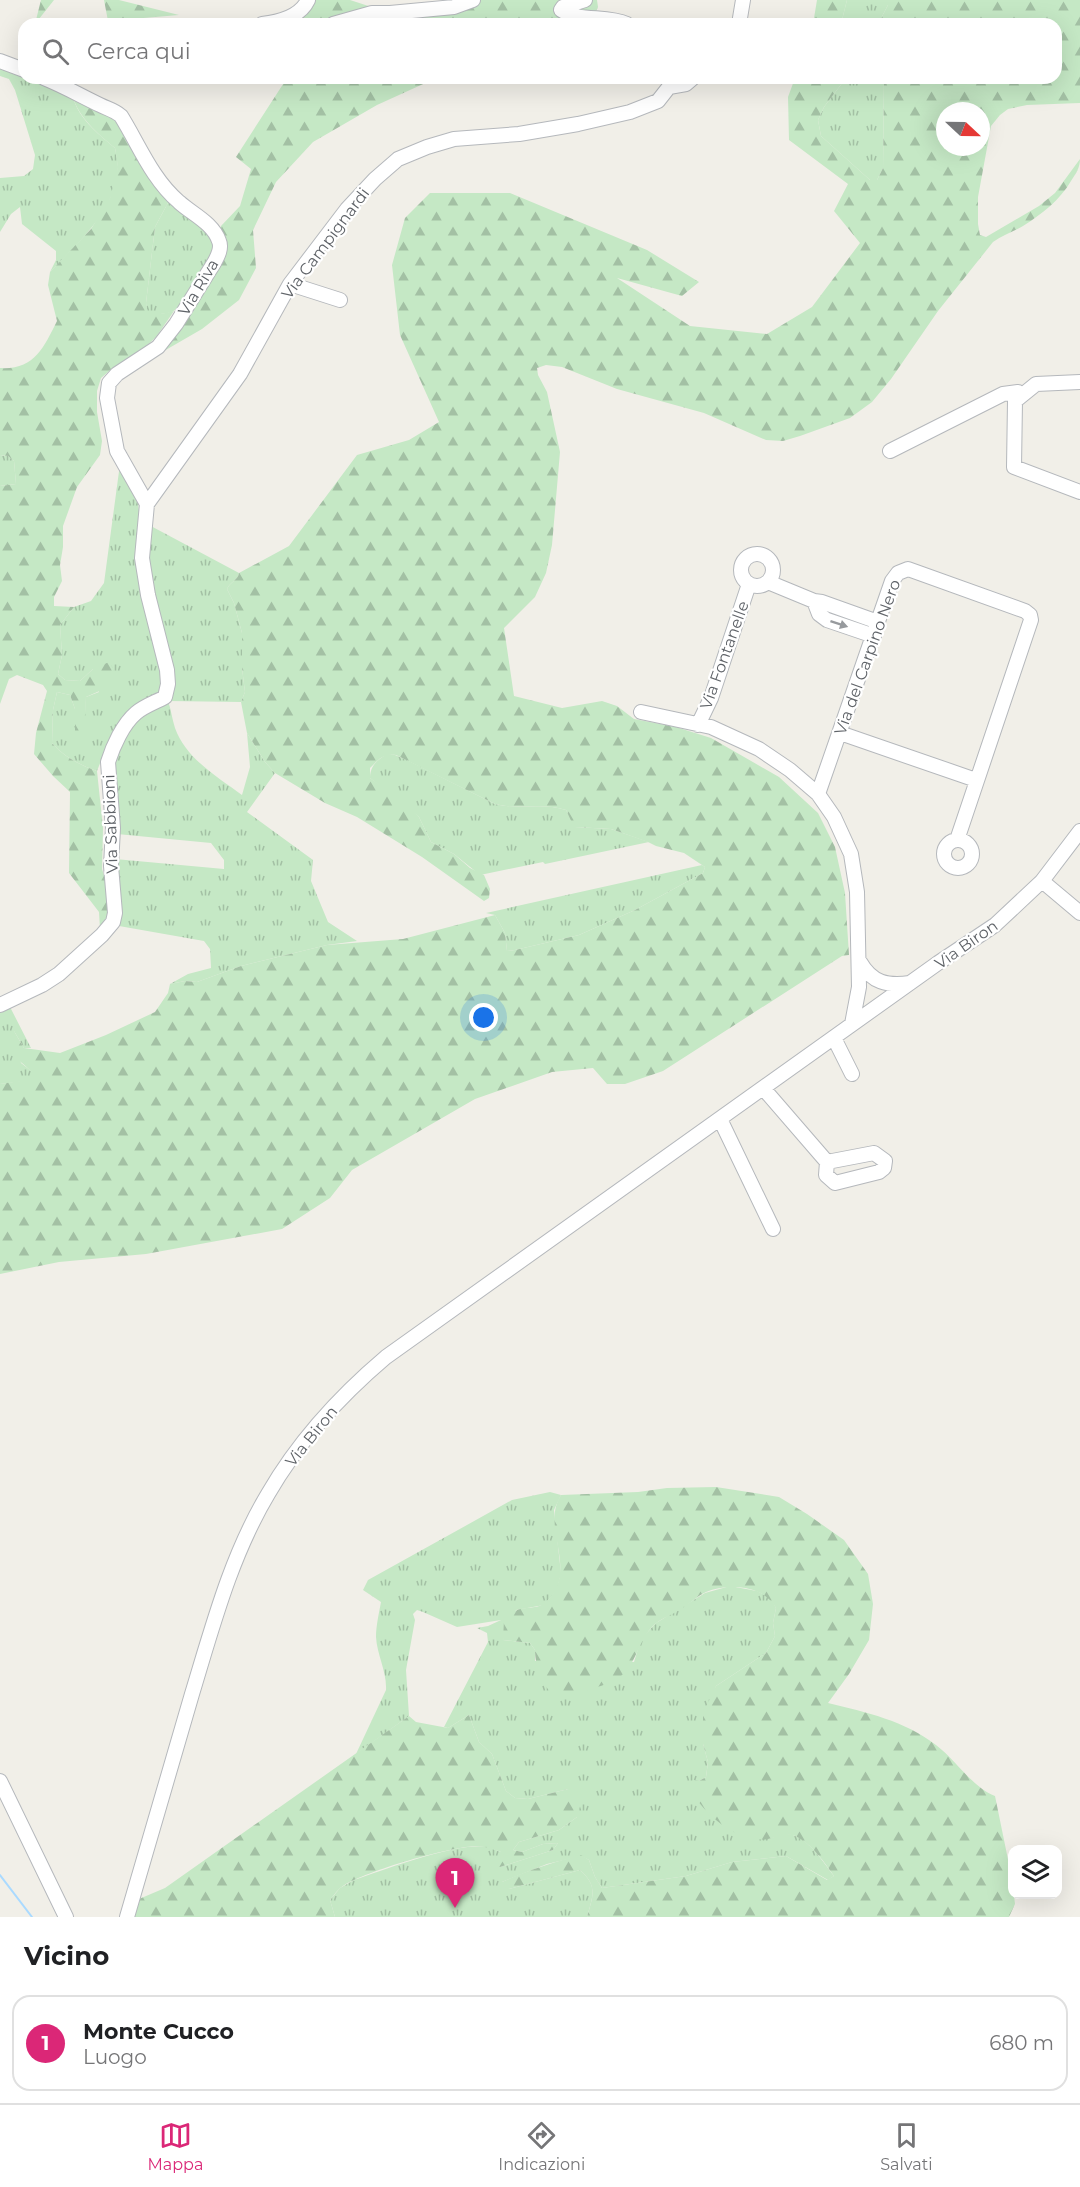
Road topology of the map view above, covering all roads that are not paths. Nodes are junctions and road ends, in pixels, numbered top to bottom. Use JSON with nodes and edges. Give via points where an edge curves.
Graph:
{"nodes":[{"id":1,"x":308,"y":0,"type":"edge"},
{"id":2,"x":472,"y":0,"type":"edge"},
{"id":3,"x":585,"y":0,"type":"edge"},
{"id":4,"x":743,"y":0,"type":"edge"},
{"id":5,"x":289,"y":18,"type":"edge"},
{"id":6,"x":354,"y":18,"type":"edge"},
{"id":7,"x":612,"y":18,"type":"edge"},
{"id":8,"x":741,"y":18,"type":"edge"},
{"id":9,"x":0,"y":61,"type":"edge"},
{"id":10,"x":18,"y":68,"type":"edge"},
{"id":11,"x":59,"y":84,"type":"edge"},
{"id":12,"x":666,"y":84,"type":"edge"},
{"id":13,"x":290,"y":284,"type":"junction"},
{"id":14,"x":340,"y":300,"type":"dead end"},
{"id":15,"x":1080,"y":382,"type":"edge"},
{"id":16,"x":1021,"y":395,"type":"junction"},
{"id":17,"x":890,"y":451,"type":"dead end"},
{"id":18,"x":1080,"y":492,"type":"edge"},
{"id":19,"x":147,"y":504,"type":"junction"},
{"id":20,"x":768,"y":582,"type":"junction"},
{"id":21,"x":749,"y":584,"type":"junction"},
{"id":22,"x":814,"y":601,"type":"junction"},
{"id":23,"x":878,"y":622,"type":"junction"},
{"id":24,"x":874,"y":636,"type":"junction"},
{"id":25,"x":641,"y":712,"type":"dead end"},
{"id":26,"x":698,"y":725,"type":"junction"},
{"id":27,"x":840,"y":733,"type":"junction"},
{"id":28,"x":976,"y":780,"type":"junction"},
{"id":29,"x":818,"y":794,"type":"junction"},
{"id":30,"x":1080,"y":831,"type":"edge"},
{"id":31,"x":957,"y":840,"type":"dead end"},
{"id":32,"x":1042,"y":881,"type":"junction"},
{"id":33,"x":1080,"y":913,"type":"edge"},
{"id":34,"x":860,"y":962,"type":"junction"},
{"id":35,"x":874,"y":980,"type":"junction"},
{"id":36,"x":912,"y":983,"type":"junction"},
{"id":37,"x":859,"y":987,"type":"junction"},
{"id":38,"x":881,"y":1004,"type":"junction"},
{"id":39,"x":0,"y":1005,"type":"edge"},
{"id":40,"x":852,"y":1024,"type":"junction"},
{"id":41,"x":834,"y":1038,"type":"junction"},
{"id":42,"x":852,"y":1074,"type":"dead end"},
{"id":43,"x":763,"y":1088,"type":"junction"},
{"id":44,"x":720,"y":1119,"type":"junction"},
{"id":45,"x":827,"y":1162,"type":"dead end"},
{"id":46,"x":773,"y":1229,"type":"dead end"},
{"id":47,"x":0,"y":1781,"type":"edge"},
{"id":48,"x":6,"y":1808,"type":"edge"},
{"id":49,"x":66,"y":1917,"type":"edge"},
{"id":50,"x":127,"y":1917,"type":"edge"}],
"edges":[{"from":1,"to":5,"type":"street","via":[[302,11]]},
{"from":2,"to":6,"type":"street","via":[[454,7],[372,13]]},
{"from":3,"to":7,"type":"street","via":[[561,10]]},
{"from":4,"to":8,"type":"street"},
{"from":9,"to":10,"type":"street"},
{"from":11,"to":19,"type":"street","name":"Via Riva","via":[[121,116],[168,190],[219,239],[214,263],[164,339],[109,383],[107,398],[117,451]]},
{"from":12,"to":13,"type":"street","name":"Via Campignardi","via":[[658,101],[630,112],[519,134],[454,139],[398,159],[347,209]]},
{"from":13,"to":14,"type":"street"},
{"from":13,"to":19,"type":"street","name":"Via Campignardi","via":[[240,374]]},
{"from":15,"to":16,"type":"street","via":[[1036,384]]},
{"from":16,"to":17,"type":"street","via":[[1003,394]]},
{"from":16,"to":18,"type":"street","via":[[1016,401],[1014,467]]},
{"from":19,"to":39,"type":"street","name":"Via Sabbioni","via":[[142,558],[168,684],[165,697],[131,718],[108,762],[114,828],[113,922],[59,974]]},
{"from":20,"to":21,"type":"street","via":[[759,586]]},
{"from":20,"to":21,"type":"street","via":[[773,567],[767,558],[757,554],[747,557],[741,566],[742,576]]},
{"from":20,"to":22,"type":"street"},
{"from":21,"to":26,"type":"street","name":"Via Fontanelle"},
{"from":22,"to":23,"type":"street"},
{"from":22,"to":24,"type":"street","one_way":true,"via":[[819,614],[827,620]]},
{"from":23,"to":24,"type":"street","name":"Via del Carpino Nero"},
{"from":23,"to":28,"type":"street","name":"Via del Carpino Nero","via":[[892,581],[897,573],[908,569],[1030,615],[1030,627]]},
{"from":24,"to":27,"type":"street","name":"Via del Carpino Nero"},
{"from":25,"to":26,"type":"street"},
{"from":26,"to":29,"type":"street","via":[[759,749]]},
{"from":27,"to":28,"type":"street"},
{"from":27,"to":29,"type":"street","name":"Via del Carpino Nero"},
{"from":28,"to":31,"type":"street","name":"Via del Carpino Nero"},
{"from":29,"to":34,"type":"street","via":[[851,854]]},
{"from":30,"to":32,"type":"street","name":"Via Biron"},
{"from":32,"to":33,"type":"street"},
{"from":32,"to":36,"type":"street","name":"Via Biron","via":[[995,925]]},
{"from":34,"to":35,"type":"street"},
{"from":34,"to":37,"type":"street"},
{"from":35,"to":36,"type":"street","via":[[895,985]]},
{"from":35,"to":38,"type":"street"},
{"from":36,"to":38,"type":"street","name":"Via Biron"},
{"from":37,"to":38,"type":"street"},
{"from":37,"to":40,"type":"street"},
{"from":38,"to":40,"type":"street","name":"Via Biron"},
{"from":40,"to":41,"type":"street","name":"Via Biron"},
{"from":41,"to":42,"type":"street"},
{"from":41,"to":43,"type":"street","name":"Via Biron"},
{"from":43,"to":44,"type":"street","name":"Via Biron"},
{"from":43,"to":45,"type":"street"},
{"from":44,"to":46,"type":"street"},
{"from":44,"to":50,"type":"street","name":"Via Biron","via":[[386,1357],[314,1428],[268,1493],[238,1554],[209,1637]]},
{"from":47,"to":48,"type":"street"},
{"from":48,"to":49,"type":"street"}]}
